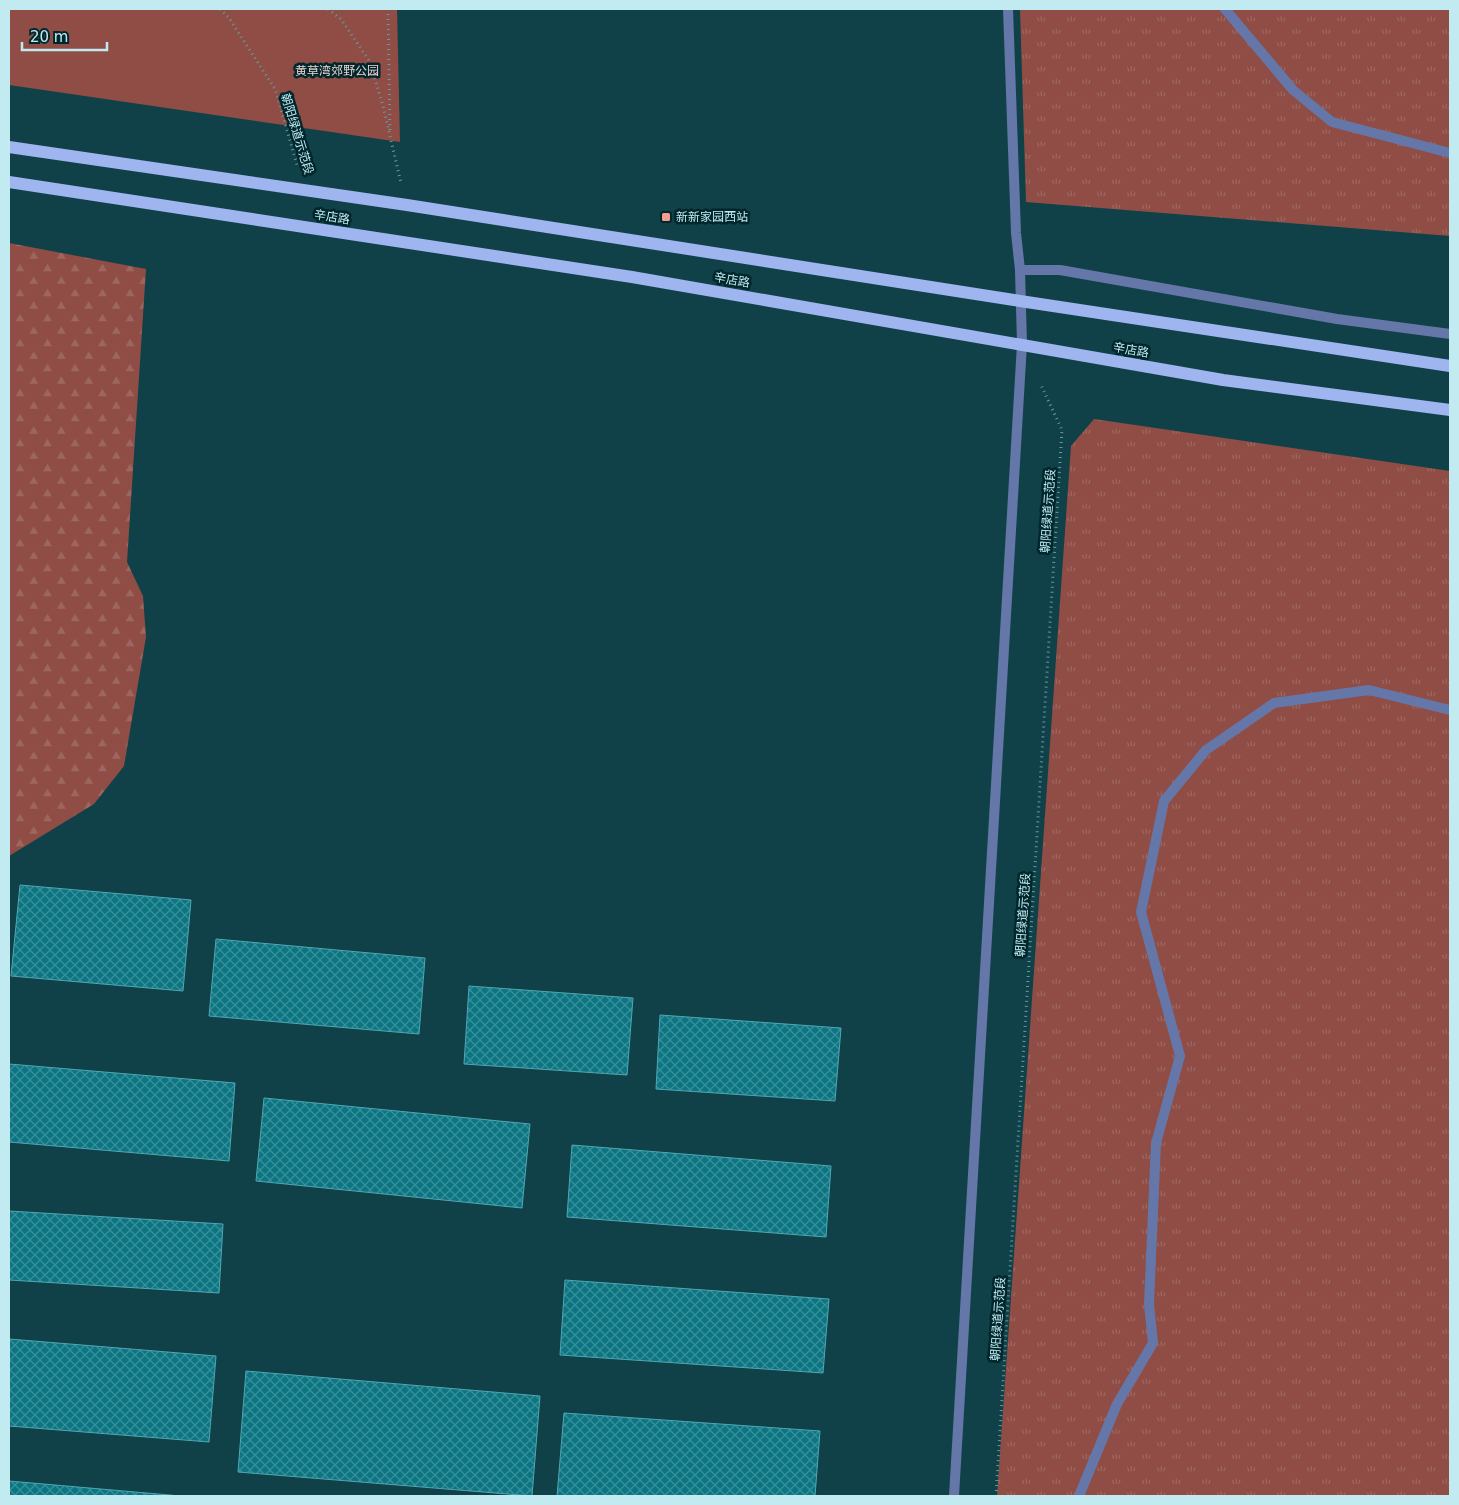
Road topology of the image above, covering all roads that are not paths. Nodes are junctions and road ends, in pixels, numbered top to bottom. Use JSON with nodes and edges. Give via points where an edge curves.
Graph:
{"nodes":[{"id":1,"x":1008,"y":9,"type":"edge"},
{"id":2,"x":1225,"y":9,"type":"edge"},
{"id":3,"x":9,"y":147,"type":"edge"},
{"id":4,"x":1450,"y":153,"type":"edge"},
{"id":5,"x":9,"y":182,"type":"edge"},
{"id":6,"x":1020,"y":270,"type":"junction"},
{"id":7,"x":1020,"y":301,"type":"junction"},
{"id":8,"x":1450,"y":334,"type":"edge"},
{"id":9,"x":1022,"y":344,"type":"junction"},
{"id":10,"x":1450,"y":366,"type":"edge"},
{"id":11,"x":1450,"y":410,"type":"edge"},
{"id":12,"x":1450,"y":710,"type":"edge"},
{"id":13,"x":954,"y":1496,"type":"edge"},
{"id":14,"x":1079,"y":1496,"type":"edge"}],
"edges":[{"from":1,"to":6,"type":"street"},
{"from":2,"to":4,"type":"street","via":[[1293,90],[1332,122]]},
{"from":3,"to":7,"type":"main road","name":"辛店路","via":[[407,205]]},
{"from":5,"to":9,"type":"main road","name":"辛店路","via":[[632,276]]},
{"from":6,"to":7,"type":"street"},
{"from":6,"to":8,"type":"street","via":[[1060,270],[1337,319]]},
{"from":7,"to":9,"type":"street"},
{"from":7,"to":10,"type":"main road","name":"辛店路"},
{"from":9,"to":11,"type":"main road","name":"辛店路","via":[[1223,380]]},
{"from":9,"to":13,"type":"street"},
{"from":12,"to":14,"type":"street","via":[[1369,690],[1274,703],[1206,750],[1164,801],[1141,912],[1180,1056],[1156,1142],[1149,1304],[1153,1343],[1117,1404]]}]}
